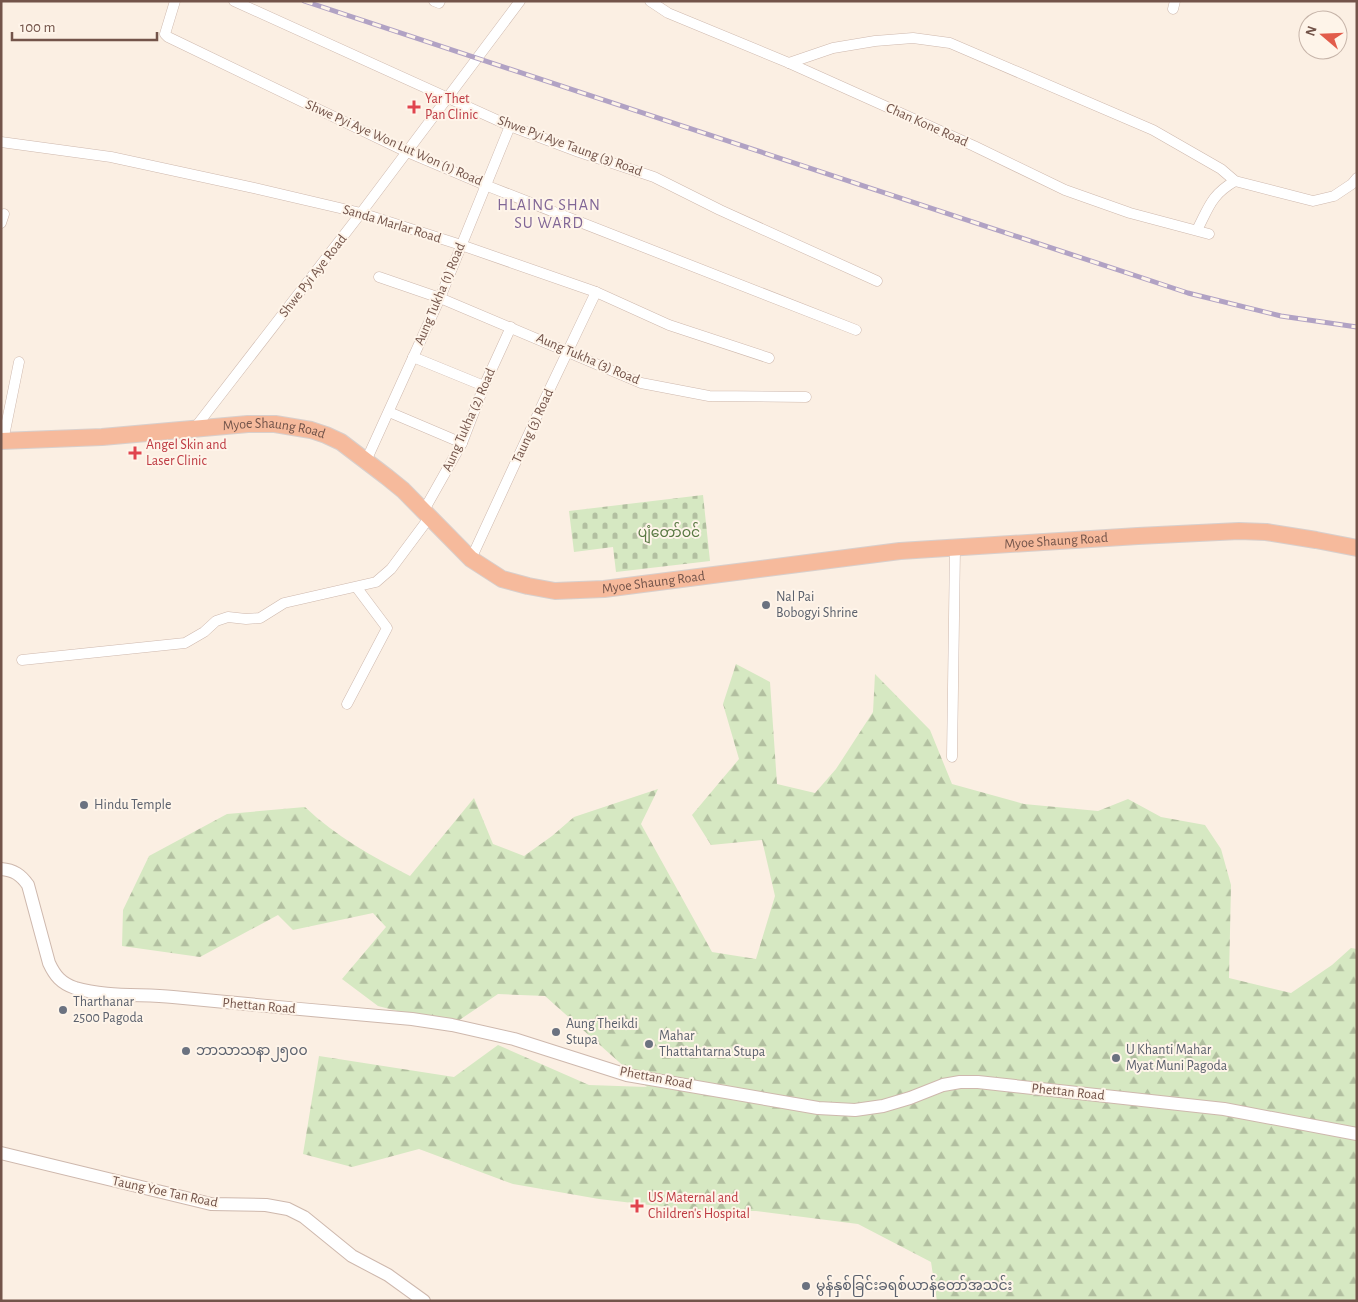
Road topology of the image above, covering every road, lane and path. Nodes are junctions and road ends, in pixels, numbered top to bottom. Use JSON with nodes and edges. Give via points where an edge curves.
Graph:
{"nodes":[{"id":1,"x":175,"y":1,"type":"edge"},
{"id":2,"x":234,"y":1,"type":"edge"},
{"id":3,"x":434,"y":1,"type":"edge"},
{"id":4,"x":440,"y":1,"type":"edge"},
{"id":5,"x":520,"y":1,"type":"edge"},
{"id":6,"x":650,"y":1,"type":"edge"},
{"id":7,"x":789,"y":63,"type":"junction"},
{"id":8,"x":447,"y":97,"type":"junction"},
{"id":9,"x":510,"y":126,"type":"junction"},
{"id":10,"x":1,"y":142,"type":"edge"},
{"id":11,"x":407,"y":152,"type":"junction"},
{"id":12,"x":1357,"y":178,"type":"edge"},
{"id":13,"x":1236,"y":182,"type":"junction"},
{"id":14,"x":485,"y":185,"type":"junction"},
{"id":15,"x":361,"y":213,"type":"junction"},
{"id":16,"x":1197,"y":230,"type":"junction"},
{"id":17,"x":1209,"y":234,"type":"dead end"},
{"id":18,"x":461,"y":245,"type":"junction"},
{"id":19,"x":379,"y":277,"type":"dead end"},
{"id":20,"x":877,"y":281,"type":"dead end"},
{"id":21,"x":596,"y":292,"type":"junction"},
{"id":22,"x":440,"y":298,"type":"junction"},
{"id":23,"x":511,"y":327,"type":"junction"},
{"id":24,"x":856,"y":330,"type":"dead end"},
{"id":25,"x":568,"y":351,"type":"junction"},
{"id":26,"x":413,"y":357,"type":"junction"},
{"id":27,"x":769,"y":358,"type":"dead end"},
{"id":28,"x":19,"y":362,"type":"dead end"},
{"id":29,"x":484,"y":386,"type":"junction"},
{"id":30,"x":1,"y":393,"type":"edge"},
{"id":31,"x":13,"y":394,"type":"junction"},
{"id":32,"x":806,"y":397,"type":"dead end"},
{"id":33,"x":389,"y":412,"type":"junction"},
{"id":34,"x":194,"y":429,"type":"junction"},
{"id":35,"x":2,"y":441,"type":"edge"},
{"id":36,"x":462,"y":443,"type":"junction"},
{"id":37,"x":366,"y":462,"type":"junction"},
{"id":38,"x":426,"y":515,"type":"junction"},
{"id":39,"x":955,"y":548,"type":"junction"},
{"id":40,"x":1357,"y":548,"type":"edge"},
{"id":41,"x":471,"y":559,"type":"junction"},
{"id":42,"x":357,"y":588,"type":"junction"},
{"id":43,"x":22,"y":660,"type":"dead end"},
{"id":44,"x":347,"y":704,"type":"dead end"},
{"id":45,"x":952,"y":757,"type":"dead end"},
{"id":46,"x":1,"y":869,"type":"edge"},
{"id":47,"x":1357,"y":1134,"type":"edge"},
{"id":48,"x":1,"y":1153,"type":"edge"},
{"id":49,"x":424,"y":1301,"type":"edge"}],
"edges":[{"from":1,"to":11,"type":"street","name":"Shwe Pyi Aye Won Lut Won (1) Road","via":[[165,34],[168,37]]},
{"from":2,"to":8,"type":"street","name":"Shwe Pyi Aye Taung (3) Road"},
{"from":3,"to":4,"type":"street"},
{"from":5,"to":8,"type":"street","name":"Shwe Pyi Aye Road"},
{"from":6,"to":7,"type":"street","name":"Chan Kone Road","via":[[668,12]]},
{"from":7,"to":13,"type":"street","via":[[833,48],[875,41],[913,38],[950,43],[1153,130],[1221,169]]},
{"from":7,"to":16,"type":"street","name":"Chan Kone Road","via":[[1065,190],[1130,213]]},
{"from":8,"to":9,"type":"street","name":"Shwe Pyi Aye Taung (3) Road"},
{"from":8,"to":11,"type":"street","name":"Shwe Pyi Aye Road"},
{"from":9,"to":14,"type":"street","name":"Aung Tukha (1) Road"},
{"from":9,"to":20,"type":"street","name":"Shwe Pyi Aye Taung (3) Road","via":[[654,177]]},
{"from":10,"to":15,"type":"street","name":"Sanda Marlar Road","via":[[111,157]]},
{"from":11,"to":14,"type":"street","name":"Shwe Pyi Aye Won Lut Won (1) Road"},
{"from":11,"to":15,"type":"street","name":"Shwe Pyi Aye Road"},
{"from":12,"to":13,"type":"street","via":[[1334,196],[1313,201]]},
{"from":13,"to":16,"type":"street","via":[[1214,197]]},
{"from":14,"to":18,"type":"street","name":"Aung Tukha (1) Road"},
{"from":14,"to":24,"type":"street","name":"Shwe Pyi Aye Won Lut Won (1) Road"},
{"from":15,"to":18,"type":"street","name":"Sanda Marlar Road"},
{"from":15,"to":34,"type":"street","name":"Shwe Pyi Aye Road"},
{"from":16,"to":17,"type":"street","name":"Chan Kone Road"},
{"from":18,"to":21,"type":"street","name":"Sanda Marlar Road"},
{"from":18,"to":22,"type":"street","name":"Aung Tukha (1) Road"},
{"from":19,"to":22,"type":"street","name":"Aung Tukha (3) Road"},
{"from":21,"to":25,"type":"street","name":"Taung (3) Road"},
{"from":21,"to":27,"type":"street","name":"Sanda Marlar Road","via":[[669,325]]},
{"from":22,"to":23,"type":"street","name":"Aung Tukha (3) Road"},
{"from":22,"to":26,"type":"street","name":"Aung Tukha (1) Road"},
{"from":23,"to":25,"type":"street","name":"Aung Tukha (3) Road"},
{"from":23,"to":29,"type":"street","name":"Aung Tukha (2) Road"},
{"from":25,"to":32,"type":"street","name":"Aung Tukha (3) Road","via":[[641,383],[709,396]]},
{"from":25,"to":41,"type":"street","name":"Taung (3) Road"},
{"from":26,"to":29,"type":"street"},
{"from":26,"to":33,"type":"street","name":"Aung Tukha (1) Road"},
{"from":28,"to":31,"type":"street"},
{"from":29,"to":36,"type":"street","name":"Aung Tukha (2) Road"},
{"from":30,"to":31,"type":"street"},
{"from":31,"to":35,"type":"street"},
{"from":33,"to":36,"type":"street"},
{"from":33,"to":37,"type":"street","name":"Aung Tukha (1) Road"},
{"from":34,"to":35,"type":"highway","name":"Myoe Shaung Road"},
{"from":34,"to":37,"type":"highway","name":"Myoe Shaung Road","via":[[266,424],[311,430],[341,442]]},
{"from":36,"to":38,"type":"street","name":"Aung Tukha (2) Road"},
{"from":37,"to":38,"type":"highway","name":"Myoe Shaung Road","via":[[402,490]]},
{"from":38,"to":41,"type":"highway","name":"Myoe Shaung Road"},
{"from":38,"to":42,"type":"street","name":"Aung Tukha (2) Road","via":[[391,569],[376,582]]},
{"from":39,"to":40,"type":"highway","name":"Myoe Shaung Road","via":[[1239,531],[1290,535]]},
{"from":39,"to":41,"type":"highway","name":"Myoe Shaung Road","via":[[900,551],[604,589],[555,591],[502,579]]},
{"from":39,"to":45,"type":"street"},
{"from":42,"to":43,"type":"street","name":"Aung Tukha (2) Road","via":[[284,603],[260,618],[228,617],[216,621],[186,643]]},
{"from":42,"to":44,"type":"street","via":[[387,628]]},
{"from":46,"to":47,"type":"street","name":"Phettan Road","via":[[21,876],[28,885],[54,974],[76,988],[102,993],[412,1019],[514,1039],[627,1074],[818,1108],[855,1110],[883,1106],[943,1085],[978,1082],[1224,1109]]},
{"from":48,"to":49,"type":"street","name":"Taung Yoe Tan Road","via":[[211,1204],[266,1205],[288,1209],[304,1217],[352,1256],[388,1275]]}]}
